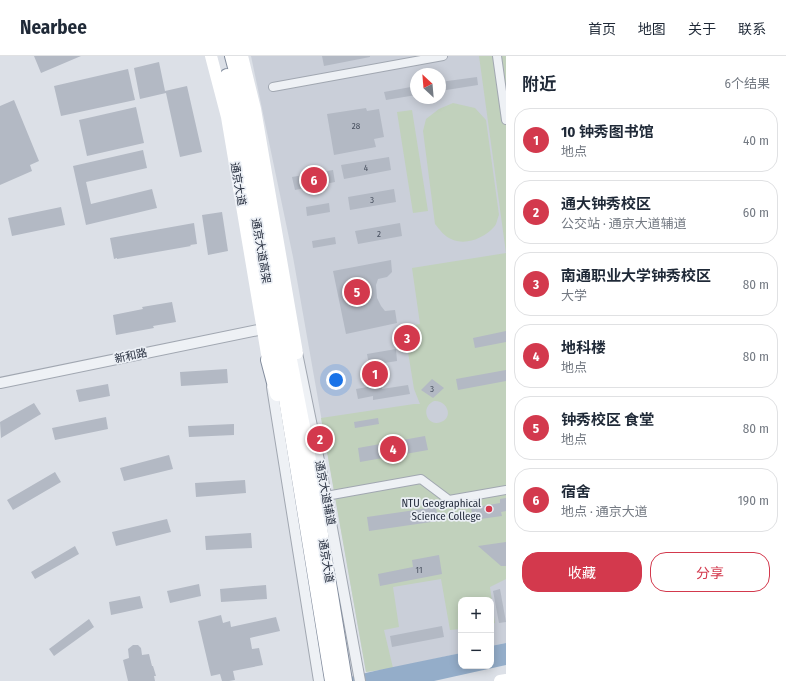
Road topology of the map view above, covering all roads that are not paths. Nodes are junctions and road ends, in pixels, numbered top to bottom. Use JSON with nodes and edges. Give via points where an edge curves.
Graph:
{"nodes":[{"id":1,"x":212,"y":56,"type":"edge"},
{"id":2,"x":222,"y":56,"type":"edge"},
{"id":3,"x":232,"y":56,"type":"edge"},
{"id":4,"x":242,"y":56,"type":"edge"},
{"id":5,"x":442,"y":56,"type":"edge"},
{"id":6,"x":497,"y":56,"type":"edge"},
{"id":7,"x":273,"y":87,"type":"dead end"},
{"id":8,"x":506,"y":120,"type":"edge"},
{"id":9,"x":267,"y":257,"type":"junction"},
{"id":10,"x":263,"y":329,"type":"junction"},
{"id":11,"x":297,"y":353,"type":"junction"},
{"id":12,"x":268,"y":360,"type":"junction"},
{"id":13,"x":0,"y":383,"type":"edge"},
{"id":14,"x":300,"y":444,"type":"junction"},
{"id":15,"x":506,"y":490,"type":"edge"},
{"id":16,"x":326,"y":496,"type":"junction"},
{"id":17,"x":331,"y":677,"type":"edge"},
{"id":18,"x":506,"y":680,"type":"edge"},
{"id":19,"x":360,"y":681,"type":"edge"},
{"id":20,"x":500,"y":681,"type":"edge"}],
"edges":[{"from":1,"to":10,"type":"main road","name":"通京大道","via":[[227,117]]},
{"from":2,"to":9,"type":"highway","name":"通京大道高架"},
{"from":3,"to":9,"type":"highway","name":"通京大道高架","via":[[247,112]]},
{"from":4,"to":11,"type":"main road","via":[[255,109]]},
{"from":5,"to":7,"type":"street"},
{"from":6,"to":8,"type":"street"},
{"from":9,"to":14,"type":"highway","name":"通京大道高架"},
{"from":10,"to":12,"type":"main road","name":"通京大道"},
{"from":10,"to":13,"type":"street","name":"新和路"},
{"from":11,"to":14,"type":"highway"},
{"from":11,"to":16,"type":"street","name":"通京大道辅道"},
{"from":12,"to":14,"type":"highway","via":[[282,414]]},
{"from":12,"to":17,"type":"street"},
{"from":14,"to":17,"type":"highway","name":"通京大道"},
{"from":15,"to":16,"type":"street","via":[[448,500],[421,479]]},
{"from":16,"to":19,"type":"street","name":"通京大道辅道"},
{"from":18,"to":20,"type":"main road"}]}
